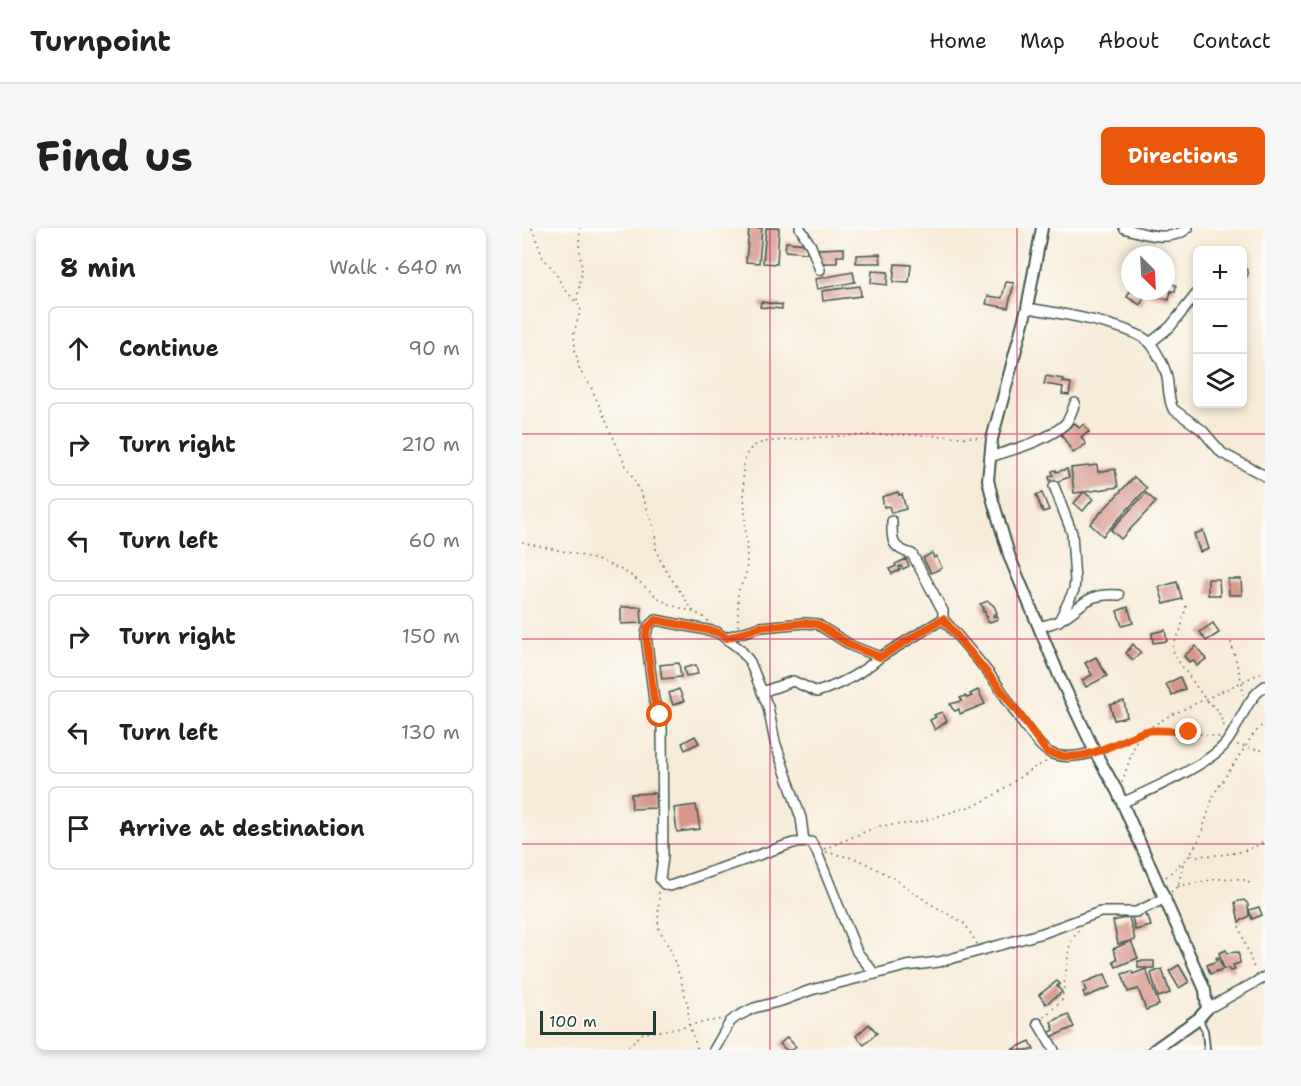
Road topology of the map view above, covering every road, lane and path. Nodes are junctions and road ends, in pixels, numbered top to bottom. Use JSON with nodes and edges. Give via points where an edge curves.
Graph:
{"nodes":[{"id":1,"x":532,"y":228,"type":"edge"},
{"id":2,"x":580,"y":228,"type":"edge"},
{"id":3,"x":800,"y":228,"type":"edge"},
{"id":4,"x":1042,"y":228,"type":"edge"},
{"id":5,"x":1124,"y":228,"type":"edge"},
{"id":6,"x":1188,"y":228,"type":"edge"},
{"id":7,"x":820,"y":270,"type":"dead end"},
{"id":8,"x":1193,"y":297,"type":"edge"},
{"id":9,"x":577,"y":301,"type":"junction"},
{"id":10,"x":1027,"y":308,"type":"junction"},
{"id":11,"x":1150,"y":343,"type":"junction"},
{"id":12,"x":1075,"y":403,"type":"dead end"},
{"id":13,"x":992,"y":439,"type":"junction"},
{"id":14,"x":990,"y":457,"type":"junction"},
{"id":15,"x":1265,"y":476,"type":"edge"},
{"id":16,"x":1054,"y":486,"type":"dead end"},
{"id":17,"x":892,"y":520,"type":"dead end"},
{"id":18,"x":522,"y":542,"type":"edge"},
{"id":19,"x":1119,"y":595,"type":"dead end"},
{"id":20,"x":1186,"y":606,"type":"dead end"},
{"id":21,"x":694,"y":612,"type":"junction"},
{"id":22,"x":943,"y":619,"type":"junction"},
{"id":23,"x":1059,"y":621,"type":"junction"},
{"id":24,"x":1039,"y":627,"type":"junction"},
{"id":25,"x":717,"y":632,"type":"junction"},
{"id":26,"x":738,"y":633,"type":"junction"},
{"id":27,"x":727,"y":638,"type":"junction"},
{"id":28,"x":1231,"y":642,"type":"dead end"},
{"id":29,"x":880,"y":657,"type":"junction"},
{"id":30,"x":1265,"y":671,"type":"edge"},
{"id":31,"x":1242,"y":683,"type":"junction"},
{"id":32,"x":1265,"y":686,"type":"edge"},
{"id":33,"x":762,"y":692,"type":"junction"},
{"id":34,"x":1243,"y":698,"type":"dead end"},
{"id":35,"x":1206,"y":700,"type":"junction"},
{"id":36,"x":1265,"y":722,"type":"edge"},
{"id":37,"x":1145,"y":731,"type":"junction"},
{"id":38,"x":1138,"y":735,"type":"junction"},
{"id":39,"x":1227,"y":741,"type":"junction"},
{"id":40,"x":1247,"y":746,"type":"junction"},
{"id":41,"x":1265,"y":750,"type":"edge"},
{"id":42,"x":1095,"y":752,"type":"junction"},
{"id":43,"x":1057,"y":756,"type":"junction"},
{"id":44,"x":1117,"y":791,"type":"junction"},
{"id":45,"x":1122,"y":803,"type":"junction"},
{"id":46,"x":804,"y":841,"type":"junction"},
{"id":47,"x":1265,"y":841,"type":"edge"},
{"id":48,"x":1190,"y":856,"type":"junction"},
{"id":49,"x":1183,"y":863,"type":"junction"},
{"id":50,"x":660,"y":879,"type":"junction"},
{"id":51,"x":1159,"y":884,"type":"junction"},
{"id":52,"x":1178,"y":886,"type":"junction"},
{"id":53,"x":1251,"y":887,"type":"dead end"},
{"id":54,"x":1166,"y":898,"type":"junction"},
{"id":55,"x":1087,"y":917,"type":"junction"},
{"id":56,"x":1239,"y":926,"type":"dead end"},
{"id":57,"x":981,"y":950,"type":"junction"},
{"id":58,"x":875,"y":974,"type":"junction"},
{"id":59,"x":1261,"y":979,"type":"edge"},
{"id":60,"x":1208,"y":1009,"type":"junction"},
{"id":61,"x":735,"y":1017,"type":"junction"},
{"id":62,"x":1199,"y":1018,"type":"junction"},
{"id":63,"x":1038,"y":1023,"type":"joint"},
{"id":64,"x":688,"y":1025,"type":"junction"},
{"id":65,"x":624,"y":1050,"type":"edge"},
{"id":66,"x":698,"y":1050,"type":"edge"},
{"id":67,"x":714,"y":1050,"type":"edge"},
{"id":68,"x":1054,"y":1050,"type":"edge"},
{"id":69,"x":1154,"y":1050,"type":"edge"},
{"id":70,"x":1207,"y":1050,"type":"edge"}],
"edges":[{"from":1,"to":9,"type":"path","via":[[543,258]]},
{"from":2,"to":9,"type":"path","via":[[582,272]]},
{"from":3,"to":7,"type":"street"},
{"from":4,"to":10,"type":"street"},
{"from":5,"to":6,"type":"street","via":[[1162,236],[1176,235]]},
{"from":8,"to":11,"type":"street","via":[[1170,327]]},
{"from":9,"to":21,"type":"path","via":[[581,308],[574,350],[580,371],[632,475],[651,521],[661,562]]},
{"from":10,"to":11,"type":"street","via":[[1119,328]]},
{"from":10,"to":13,"type":"street"},
{"from":11,"to":15,"type":"street","via":[[1166,374],[1173,409],[1202,430],[1222,453]]},
{"from":12,"to":14,"type":"street","via":[[1066,423],[1049,435]]},
{"from":13,"to":14,"type":"street"},
{"from":13,"to":26,"type":"path","via":[[931,435],[813,437],[758,444],[749,450],[743,470],[747,560],[746,575],[738,592]]},
{"from":14,"to":24,"type":"street","via":[[988,480],[993,501],[1010,558]]},
{"from":16,"to":23,"type":"street","via":[[1072,533],[1075,581]]},
{"from":17,"to":22,"type":"street","via":[[895,546],[912,554],[943,611]]},
{"from":18,"to":21,"type":"path","via":[[608,563],[626,572],[656,597]]},
{"from":19,"to":23,"type":"street","via":[[1085,600]]},
{"from":20,"to":35,"type":"path","via":[[1172,648]]},
{"from":21,"to":25,"type":"path"},
{"from":22,"to":29,"type":"street"},
{"from":22,"to":43,"type":"street","via":[[1040,745]]},
{"from":23,"to":24,"type":"street"},
{"from":24,"to":42,"type":"street"},
{"from":25,"to":27,"type":"street"},
{"from":25,"to":50,"type":"street","via":[[656,620],[647,628],[654,700],[662,723]]},
{"from":26,"to":27,"type":"street"},
{"from":26,"to":29,"type":"street","via":[[782,624],[817,624],[852,646]]},
{"from":27,"to":33,"type":"street","via":[[750,662]]},
{"from":28,"to":31,"type":"path"},
{"from":29,"to":33,"type":"street","via":[[865,671],[818,692],[794,681]]},
{"from":30,"to":31,"type":"path"},
{"from":31,"to":34,"type":"path"},
{"from":31,"to":35,"type":"path"},
{"from":32,"to":39,"type":"street","via":[[1255,695]]},
{"from":33,"to":46,"type":"street","via":[[801,818]]},
{"from":35,"to":37,"type":"path"},
{"from":35,"to":39,"type":"path","via":[[1218,710]]},
{"from":36,"to":40,"type":"path"},
{"from":37,"to":38,"type":"path"},
{"from":37,"to":39,"type":"path","via":[[1189,732]]},
{"from":38,"to":42,"type":"path"},
{"from":38,"to":44,"type":"path"},
{"from":39,"to":40,"type":"path"},
{"from":39,"to":45,"type":"street","via":[[1208,758]]},
{"from":40,"to":41,"type":"path"},
{"from":40,"to":48,"type":"path","via":[[1214,794]]},
{"from":42,"to":43,"type":"street"},
{"from":42,"to":44,"type":"street"},
{"from":43,"to":57,"type":"path","via":[[978,804],[916,823],[879,826],[821,850],[857,859],[892,877],[965,924]]},
{"from":44,"to":45,"type":"street"},
{"from":45,"to":51,"type":"street"},
{"from":46,"to":50,"type":"street","via":[[670,886]]},
{"from":46,"to":58,"type":"street","via":[[811,842],[816,850],[857,952]]},
{"from":47,"to":48,"type":"path","via":[[1229,854]]},
{"from":48,"to":49,"type":"path"},
{"from":49,"to":51,"type":"path"},
{"from":49,"to":52,"type":"path"},
{"from":50,"to":64,"type":"path","via":[[658,927],[681,980]]},
{"from":51,"to":54,"type":"street"},
{"from":52,"to":53,"type":"path","via":[[1241,878]]},
{"from":52,"to":54,"type":"path"},
{"from":54,"to":55,"type":"street","via":[[1136,912],[1100,912]]},
{"from":54,"to":60,"type":"street","via":[[1205,990]]},
{"from":55,"to":57,"type":"street"},
{"from":55,"to":63,"type":"path","via":[[1070,943],[1062,1000]]},
{"from":56,"to":59,"type":"path"},
{"from":57,"to":58,"type":"street"},
{"from":58,"to":61,"type":"street","via":[[811,990]]},
{"from":59,"to":60,"type":"street"},
{"from":60,"to":62,"type":"street"},
{"from":61,"to":64,"type":"path"},
{"from":61,"to":67,"type":"street"},
{"from":62,"to":69,"type":"street"},
{"from":62,"to":70,"type":"lane"},
{"from":63,"to":68,"type":"street"},
{"from":64,"to":65,"type":"path","via":[[643,1033]]},
{"from":64,"to":66,"type":"path"}]}
